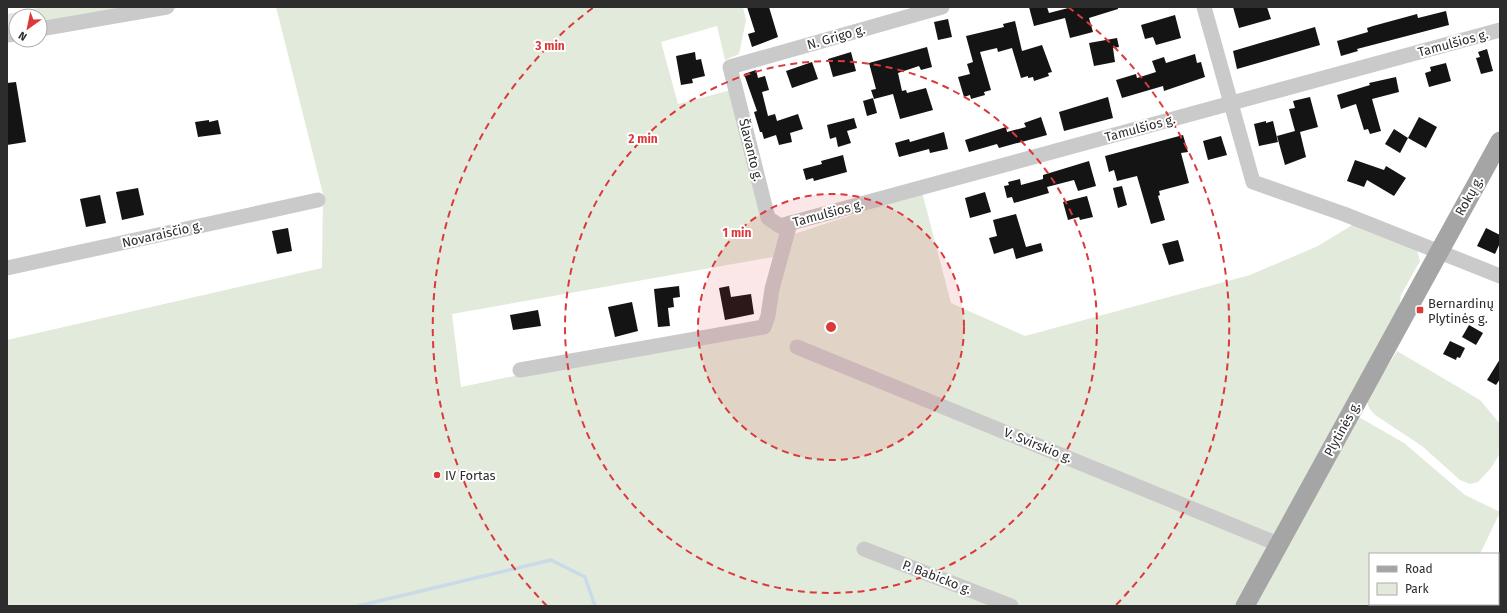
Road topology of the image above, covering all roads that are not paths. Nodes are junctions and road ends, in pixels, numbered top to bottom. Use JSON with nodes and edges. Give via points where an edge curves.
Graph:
{"nodes":[{"id":1,"x":167,"y":7,"type":"edge"},
{"id":2,"x":942,"y":7,"type":"edge"},
{"id":3,"x":1204,"y":7,"type":"edge"},
{"id":4,"x":48,"y":28,"type":"edge"},
{"id":5,"x":1500,"y":30,"type":"edge"},
{"id":6,"x":730,"y":67,"type":"joint"},
{"id":7,"x":1230,"y":104,"type":"junction"},
{"id":8,"x":1500,"y":142,"type":"edge"},
{"id":9,"x":318,"y":200,"type":"dead end"},
{"id":10,"x":785,"y":225,"type":"junction"},
{"id":11,"x":1439,"y":252,"type":"junction"},
{"id":12,"x":7,"y":268,"type":"edge"},
{"id":13,"x":1500,"y":276,"type":"edge"},
{"id":14,"x":797,"y":347,"type":"dead end"},
{"id":15,"x":520,"y":370,"type":"dead end"},
{"id":16,"x":1278,"y":544,"type":"junction"},
{"id":17,"x":864,"y":549,"type":"dead end"},
{"id":18,"x":1010,"y":606,"type":"edge"},
{"id":19,"x":1244,"y":606,"type":"edge"}],
"edges":[{"from":1,"to":4,"type":"street"},
{"from":2,"to":6,"type":"street","name":"N. Grigo g."},
{"from":3,"to":7,"type":"street"},
{"from":5,"to":7,"type":"street","name":"Tamulšios g."},
{"from":6,"to":10,"type":"street","name":"Šlavanto g.","via":[[768,218]]},
{"from":7,"to":10,"type":"street","name":"Tamulšios g."},
{"from":7,"to":11,"type":"street","via":[[1253,182],[1344,214]]},
{"from":8,"to":11,"type":"main road","name":"Rokų g."},
{"from":9,"to":12,"type":"street","name":"Novaraisčio g."},
{"from":10,"to":15,"type":"street","via":[[764,327]]},
{"from":11,"to":13,"type":"street"},
{"from":11,"to":16,"type":"main road","name":"Plytinės g."},
{"from":14,"to":16,"type":"street","name":"V. Svirskio g."},
{"from":16,"to":19,"type":"main road","name":"Plytinės g."},
{"from":17,"to":18,"type":"street","name":"P. Babicko g."}]}
